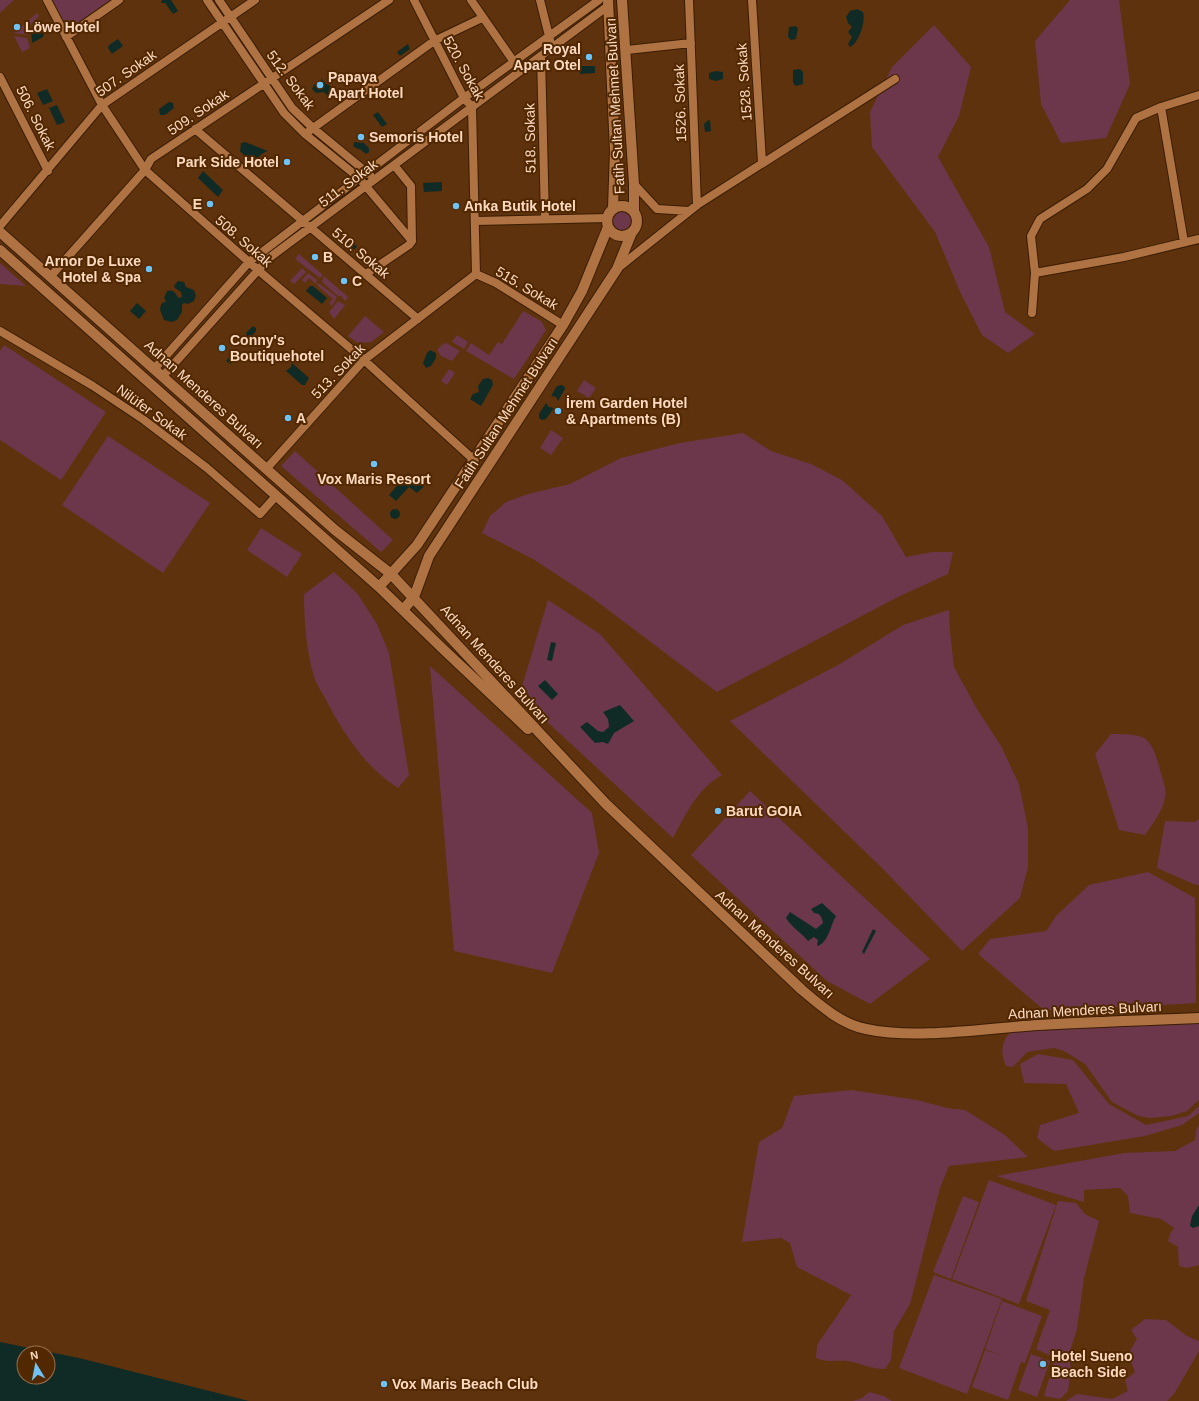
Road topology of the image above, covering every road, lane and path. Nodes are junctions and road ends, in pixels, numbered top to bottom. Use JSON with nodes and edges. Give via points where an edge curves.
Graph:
{"nodes":[{"id":1,"x":47,"y":0,"type":"edge"},
{"id":2,"x":119,"y":0,"type":"edge"},
{"id":3,"x":207,"y":0,"type":"edge"},
{"id":4,"x":219,"y":0,"type":"edge"},
{"id":5,"x":255,"y":0,"type":"edge"},
{"id":6,"x":389,"y":0,"type":"edge"},
{"id":7,"x":414,"y":0,"type":"edge"},
{"id":8,"x":471,"y":0,"type":"edge"},
{"id":9,"x":540,"y":0,"type":"edge"},
{"id":10,"x":599,"y":0,"type":"edge"},
{"id":11,"x":622,"y":0,"type":"edge"},
{"id":12,"x":690,"y":0,"type":"edge"},
{"id":13,"x":752,"y":0,"type":"edge"},
{"id":14,"x":608,"y":3,"type":"edge"},
{"id":15,"x":230,"y":17,"type":"junction"},
{"id":16,"x":482,"y":18,"type":"junction"},
{"id":17,"x":223,"y":22,"type":"junction"},
{"id":18,"x":66,"y":37,"type":"junction"},
{"id":19,"x":549,"y":37,"type":"junction"},
{"id":20,"x":434,"y":41,"type":"junction"},
{"id":21,"x":690,"y":43,"type":"junction"},
{"id":22,"x":552,"y":48,"type":"junction"},
{"id":23,"x":627,"y":50,"type":"junction"},
{"id":24,"x":541,"y":56,"type":"junction"},
{"id":25,"x":514,"y":62,"type":"junction"},
{"id":26,"x":0,"y":77,"type":"edge"},
{"id":27,"x":272,"y":79,"type":"junction"},
{"id":28,"x":895,"y":79,"type":"dead end"},
{"id":29,"x":264,"y":84,"type":"junction"},
{"id":30,"x":1199,"y":95,"type":"edge"},
{"id":31,"x":464,"y":98,"type":"junction"},
{"id":32,"x":102,"y":105,"type":"junction"},
{"id":33,"x":472,"y":107,"type":"junction"},
{"id":34,"x":1161,"y":107,"type":"junction"},
{"id":35,"x":313,"y":128,"type":"junction"},
{"id":36,"x":195,"y":129,"type":"junction"},
{"id":37,"x":305,"y":134,"type":"junction"},
{"id":38,"x":762,"y":162,"type":"junction"},
{"id":39,"x":394,"y":165,"type":"junction"},
{"id":40,"x":144,"y":170,"type":"junction"},
{"id":41,"x":48,"y":171,"type":"junction"},
{"id":42,"x":367,"y":172,"type":"junction"},
{"id":43,"x":359,"y":178,"type":"junction"},
{"id":44,"x":374,"y":180,"type":"junction"},
{"id":45,"x":634,"y":184,"type":"junction"},
{"id":46,"x":365,"y":187,"type":"junction"},
{"id":47,"x":697,"y":205,"type":"junction"},
{"id":48,"x":613,"y":208,"type":"junction"},
{"id":49,"x":634,"y":211,"type":"junction"},
{"id":50,"x":689,"y":211,"type":"junction"},
{"id":51,"x":545,"y":219,"type":"junction"},
{"id":52,"x":302,"y":221,"type":"junction"},
{"id":53,"x":475,"y":221,"type":"junction"},
{"id":54,"x":607,"y":222,"type":"junction"},
{"id":55,"x":0,"y":226,"type":"edge"},
{"id":56,"x":311,"y":228,"type":"junction"},
{"id":57,"x":0,"y":232,"type":"edge"},
{"id":58,"x":632,"y":232,"type":"junction"},
{"id":59,"x":1199,"y":239,"type":"edge"},
{"id":60,"x":412,"y":241,"type":"junction"},
{"id":61,"x":1184,"y":242,"type":"junction"},
{"id":62,"x":0,"y":250,"type":"edge"},
{"id":63,"x":249,"y":262,"type":"junction"},
{"id":64,"x":618,"y":269,"type":"junction"},
{"id":65,"x":258,"y":270,"type":"junction"},
{"id":66,"x":1035,"y":273,"type":"junction"},
{"id":67,"x":366,"y":274,"type":"junction"},
{"id":68,"x":476,"y":274,"type":"junction"},
{"id":69,"x":50,"y":277,"type":"junction"},
{"id":70,"x":1032,"y":313,"type":"dead end"},
{"id":71,"x":418,"y":319,"type":"junction"},
{"id":72,"x":563,"y":325,"type":"junction"},
{"id":73,"x":0,"y":331,"type":"edge"},
{"id":74,"x":364,"y":360,"type":"junction"},
{"id":75,"x":155,"y":368,"type":"junction"},
{"id":76,"x":163,"y":376,"type":"junction"},
{"id":77,"x":474,"y":460,"type":"junction"},
{"id":78,"x":267,"y":468,"type":"junction"},
{"id":79,"x":276,"y":496,"type":"junction"},
{"id":80,"x":391,"y":574,"type":"junction"},
{"id":81,"x":379,"y":587,"type":"junction"},
{"id":82,"x":414,"y":597,"type":"junction"},
{"id":83,"x":403,"y":610,"type":"junction"},
{"id":84,"x":554,"y":751,"type":"junction"},
{"id":85,"x":1199,"y":1018,"type":"edge"}],
"edges":[{"from":1,"to":18,"type":"street","name":"508. Sokak"},
{"from":2,"to":18,"type":"street"},
{"from":3,"to":17,"type":"street","name":"512. Sokak"},
{"from":4,"to":15,"type":"street","name":"512. Sokak"},
{"from":5,"to":15,"type":"street","name":"507. Sokak"},
{"from":6,"to":27,"type":"street","name":"509. Sokak"},
{"from":7,"to":20,"type":"street","name":"520. Sokak"},
{"from":8,"to":16,"type":"street"},
{"from":9,"to":19,"type":"street"},
{"from":10,"to":19,"type":"street","name":"511. Sokak"},
{"from":11,"to":23,"type":"main road","name":"Fatih Sultan Mehmet Bulvarı"},
{"from":12,"to":21,"type":"street","name":"1526. Sokak"},
{"from":13,"to":38,"type":"street","name":"1528. Sokak"},
{"from":14,"to":22,"type":"street","name":"511. Sokak"},
{"from":14,"to":48,"type":"main road","name":"Fatih Sultan Mehmet Bulvarı","via":[[615,151]]},
{"from":15,"to":17,"type":"street","name":"507. Sokak"},
{"from":15,"to":27,"type":"street","name":"512. Sokak"},
{"from":16,"to":20,"type":"street"},
{"from":16,"to":25,"type":"street"},
{"from":17,"to":29,"type":"street","name":"512. Sokak"},
{"from":17,"to":32,"type":"street","name":"507. Sokak"},
{"from":18,"to":32,"type":"street","name":"508. Sokak"},
{"from":19,"to":22,"type":"street"},
{"from":19,"to":25,"type":"street","name":"511. Sokak"},
{"from":20,"to":31,"type":"street","name":"520. Sokak"},
{"from":20,"to":35,"type":"street"},
{"from":21,"to":23,"type":"street"},
{"from":21,"to":47,"type":"street","name":"1526. Sokak"},
{"from":22,"to":24,"type":"street","name":"511. Sokak"},
{"from":23,"to":45,"type":"main road","name":"Fatih Sultan Mehmet Bulvarı"},
{"from":24,"to":33,"type":"street","name":"511. Sokak"},
{"from":24,"to":51,"type":"street","name":"518. Sokak"},
{"from":25,"to":31,"type":"street","name":"511. Sokak"},
{"from":26,"to":41,"type":"street","name":"506. Sokak"},
{"from":27,"to":29,"type":"street","name":"509. Sokak"},
{"from":27,"to":35,"type":"street","name":"512. Sokak","via":[[292,108]]},
{"from":28,"to":38,"type":"street"},
{"from":29,"to":36,"type":"street","name":"509. Sokak"},
{"from":29,"to":37,"type":"street","name":"512. Sokak","via":[[284,113]]},
{"from":30,"to":34,"type":"street"},
{"from":31,"to":33,"type":"street","name":"520. Sokak"},
{"from":31,"to":42,"type":"street","name":"511. Sokak"},
{"from":32,"to":40,"type":"street","name":"508. Sokak"},
{"from":32,"to":41,"type":"street","name":"507. Sokak"},
{"from":33,"to":39,"type":"street","name":"511. Sokak"},
{"from":33,"to":53,"type":"street","name":"520. Sokak"},
{"from":34,"to":61,"type":"street"},
{"from":34,"to":66,"type":"street","via":[[1136,118],[1107,169],[1087,189],[1040,219],[1031,236]]},
{"from":35,"to":37,"type":"street"},
{"from":35,"to":42,"type":"street","name":"512. Sokak"},
{"from":36,"to":40,"type":"street","name":"509. Sokak","via":[[151,159]]},
{"from":36,"to":52,"type":"street","name":"510. Sokak"},
{"from":37,"to":43,"type":"street","name":"512. Sokak"},
{"from":38,"to":47,"type":"street"},
{"from":39,"to":44,"type":"street","name":"511. Sokak"},
{"from":39,"to":60,"type":"street","via":[[411,186]]},
{"from":40,"to":63,"type":"street","name":"508. Sokak"},
{"from":40,"to":69,"type":"street","name":"509. Sokak"},
{"from":41,"to":55,"type":"street","name":"507. Sokak"},
{"from":42,"to":43,"type":"street","name":"511. Sokak"},
{"from":42,"to":44,"type":"street","name":"512. Sokak"},
{"from":43,"to":46,"type":"street","name":"512. Sokak"},
{"from":43,"to":52,"type":"street","name":"511. Sokak"},
{"from":44,"to":46,"type":"street","name":"511. Sokak"},
{"from":45,"to":49,"type":"main road","name":"Fatih Sultan Mehmet Bulvarı"},
{"from":45,"to":50,"type":"street","via":[[657,209]]},
{"from":46,"to":56,"type":"street","name":"511. Sokak"},
{"from":46,"to":60,"type":"street","name":"512. Sokak"},
{"from":47,"to":50,"type":"street"},
{"from":48,"to":49,"type":"main road","name":"Fatih Sultan Mehmet Bulvarı","via":[[622,205]]},
{"from":48,"to":54,"type":"main road","name":"Fatih Sultan Mehmet Bulvarı"},
{"from":49,"to":58,"type":"main road","name":"Fatih Sultan Mehmet Bulvarı","via":[[637,222]]},
{"from":50,"to":64,"type":"street"},
{"from":51,"to":53,"type":"street"},
{"from":51,"to":54,"type":"street"},
{"from":52,"to":56,"type":"street","name":"510. Sokak"},
{"from":52,"to":63,"type":"street","name":"511. Sokak"},
{"from":53,"to":68,"type":"street","name":"520. Sokak"},
{"from":54,"to":58,"type":"main road","via":[[614,234],[619,236]]},
{"from":54,"to":72,"type":"main road","name":"Fatih Sultan Mehmet Bulvarı","via":[[582,291]]},
{"from":56,"to":65,"type":"street","name":"511. Sokak","via":[[269,258]]},
{"from":56,"to":67,"type":"street","name":"510. Sokak"},
{"from":57,"to":69,"type":"main road","name":"Adnan Menderes Bulvarı"},
{"from":58,"to":64,"type":"main road","name":"Fatih Sultan Mehmet Bulvarı"},
{"from":59,"to":61,"type":"street"},
{"from":60,"to":67,"type":"street"},
{"from":61,"to":66,"type":"street","via":[[1124,257]]},
{"from":62,"to":79,"type":"main road","name":"Adnan Menderes Bulvarı"},
{"from":63,"to":65,"type":"street","name":"508. Sokak"},
{"from":63,"to":75,"type":"street","name":"511. Sokak"},
{"from":64,"to":82,"type":"main road","name":"Fatih Sultan Mehmet Bulvarı","via":[[429,556]]},
{"from":65,"to":74,"type":"street","name":"508. Sokak"},
{"from":65,"to":76,"type":"street","name":"511. Sokak"},
{"from":66,"to":70,"type":"street"},
{"from":67,"to":71,"type":"street","name":"510. Sokak"},
{"from":68,"to":71,"type":"street","name":"513. Sokak"},
{"from":68,"to":72,"type":"street","name":"515. Sokak","via":[[496,283]]},
{"from":69,"to":75,"type":"main road","name":"Adnan Menderes Bulvarı"},
{"from":71,"to":74,"type":"street","name":"513. Sokak"},
{"from":72,"to":77,"type":"main road","name":"Fatih Sultan Mehmet Bulvarı"},
{"from":73,"to":79,"type":"street","name":"Nilüfer Sokak","via":[[93,386],[144,420],[207,468],[260,514]]},
{"from":74,"to":77,"type":"street","name":"508. Sokak"},
{"from":74,"to":78,"type":"street","name":"513. Sokak"},
{"from":75,"to":76,"type":"main road","name":"Adnan Menderes Bulvarı"},
{"from":76,"to":78,"type":"main road","name":"Adnan Menderes Bulvarı"},
{"from":77,"to":80,"type":"main road","name":"Fatih Sultan Mehmet Bulvarı","via":[[417,545]]},
{"from":78,"to":80,"type":"main road","name":"Adnan Menderes Bulvarı","via":[[335,530]]},
{"from":79,"to":81,"type":"main road","name":"Adnan Menderes Bulvarı"},
{"from":80,"to":81,"type":"main road","name":"Fatih Sultan Mehmet Bulvarı"},
{"from":80,"to":82,"type":"main road","name":"Adnan Menderes Bulvarı"},
{"from":81,"to":83,"type":"main road","name":"Adnan Menderes Bulvarı"},
{"from":82,"to":83,"type":"main road","name":"Fatih Sultan Mehmet Bulvarı"},
{"from":82,"to":84,"type":"main road","name":"Adnan Menderes Bulvarı","via":[[520,710]]},
{"from":83,"to":84,"type":"main road","name":"Adnan Menderes Bulvarı"},
{"from":84,"to":85,"type":"main road","name":"Adnan Menderes Bulvarı","via":[[606,804],[802,990],[849,1024],[866,1029],[921,1033]]}]}
